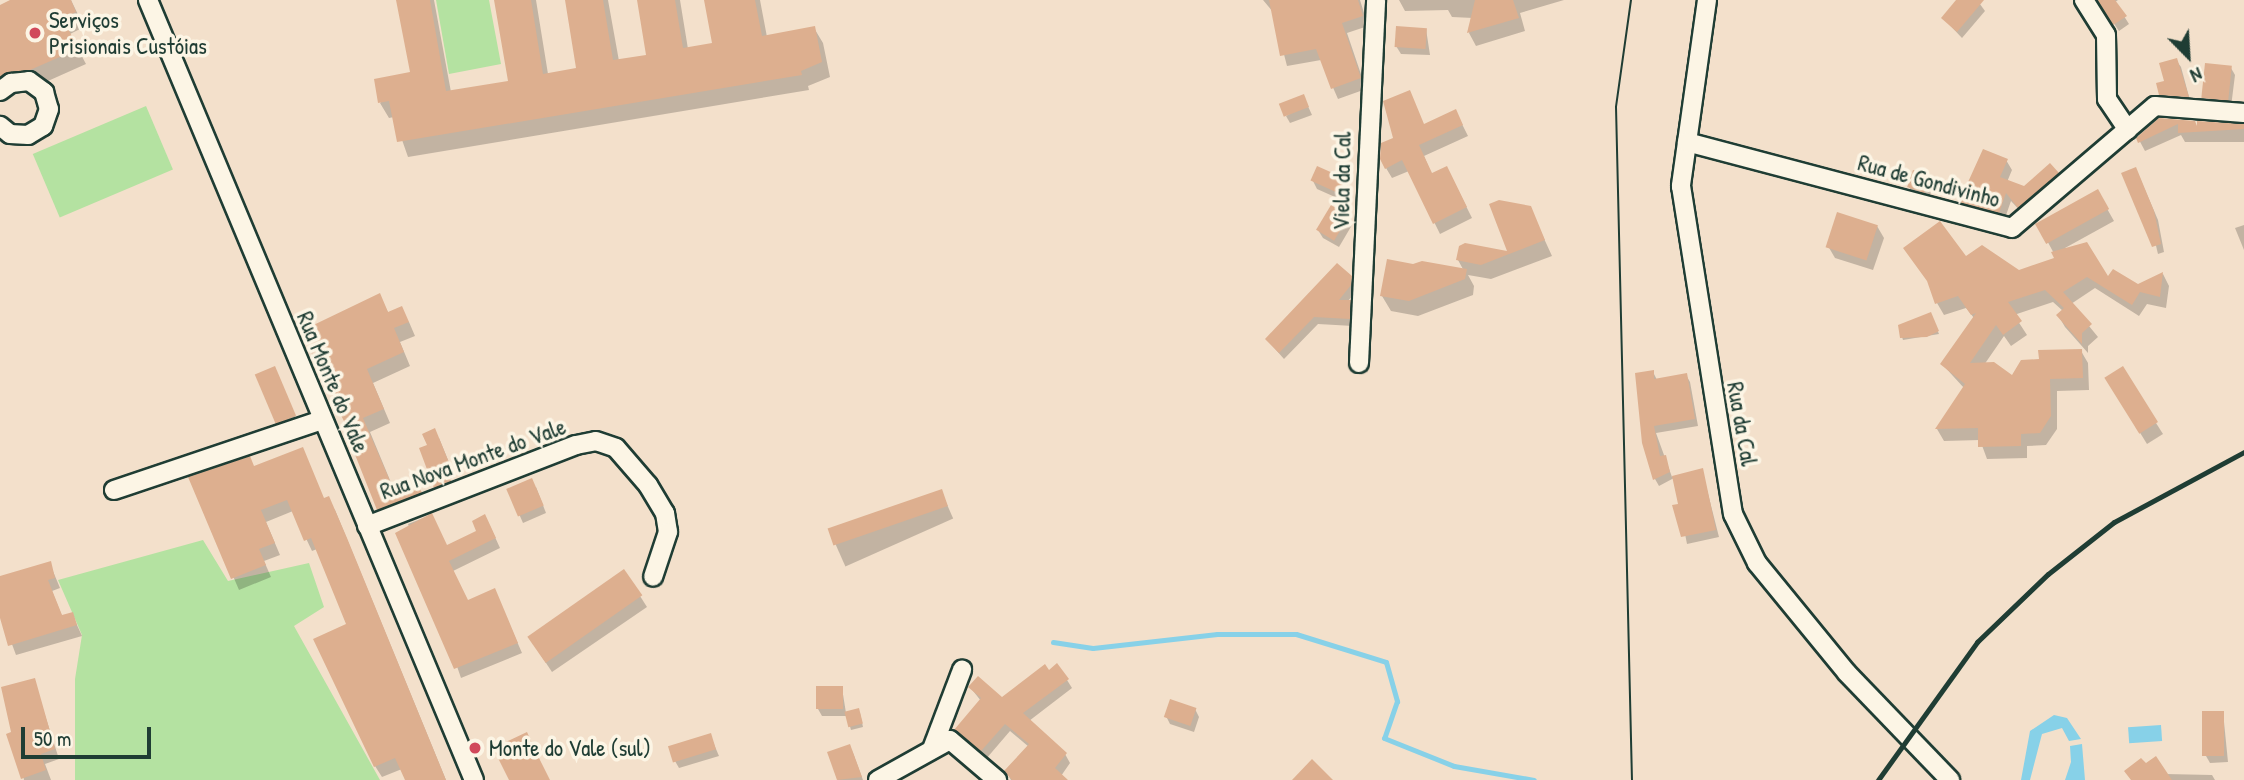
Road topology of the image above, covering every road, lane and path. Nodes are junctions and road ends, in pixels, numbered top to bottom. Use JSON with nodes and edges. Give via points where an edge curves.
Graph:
{"nodes":[{"id":1,"x":1376,"y":0,"type":"edge"},
{"id":2,"x":1707,"y":0,"type":"edge"},
{"id":3,"x":2084,"y":0,"type":"edge"},
{"id":4,"x":149,"y":1,"type":"edge"},
{"id":5,"x":0,"y":91,"type":"edge"},
{"id":6,"x":2244,"y":113,"type":"edge"},
{"id":7,"x":0,"y":126,"type":"edge"},
{"id":8,"x":2127,"y":130,"type":"junction"},
{"id":9,"x":1687,"y":142,"type":"junction"},
{"id":10,"x":1359,"y":363,"type":"dead end"},
{"id":11,"x":323,"y":420,"type":"junction"},
{"id":12,"x":114,"y":490,"type":"dead end"},
{"id":13,"x":367,"y":526,"type":"junction"},
{"id":14,"x":653,"y":577,"type":"dead end"},
{"id":15,"x":962,"y":670,"type":"dead end"},
{"id":16,"x":932,"y":749,"type":"junction"},
{"id":17,"x":474,"y":780,"type":"edge"},
{"id":18,"x":878,"y":780,"type":"edge"},
{"id":19,"x":996,"y":780,"type":"edge"},
{"id":20,"x":1950,"y":780,"type":"edge"}],
"edges":[{"from":1,"to":10,"type":"street","name":"Viela da Cal"},
{"from":2,"to":9,"type":"street","name":"Rua da Cal"},
{"from":3,"to":8,"type":"street","via":[[2106,35],[2106,99]]},
{"from":4,"to":11,"type":"street","name":"Rua Monte do Vale"},
{"from":5,"to":7,"type":"street","via":[[10,83],[29,81],[44,92],[49,109],[43,126],[28,135],[10,134]]},
{"from":6,"to":8,"type":"street","name":"Rua de Gondivinho","via":[[2155,106]]},
{"from":8,"to":9,"type":"street","name":"Rua de Gondivinho","via":[[2012,228]]},
{"from":9,"to":20,"type":"street","name":"Rua da Cal","via":[[1681,186],[1733,514],[1757,563],[1847,673]]},
{"from":11,"to":12,"type":"street"},
{"from":11,"to":13,"type":"street","name":"Rua Monte do Vale"},
{"from":13,"to":14,"type":"street","name":"Rua Nova Monte do Vale","via":[[596,441],[616,448],[665,513],[668,532]]},
{"from":13,"to":17,"type":"street","name":"Rua Monte do Vale"},
{"from":15,"to":16,"type":"street"},
{"from":16,"to":18,"type":"street"},
{"from":16,"to":19,"type":"street","via":[[950,740]]}]}
